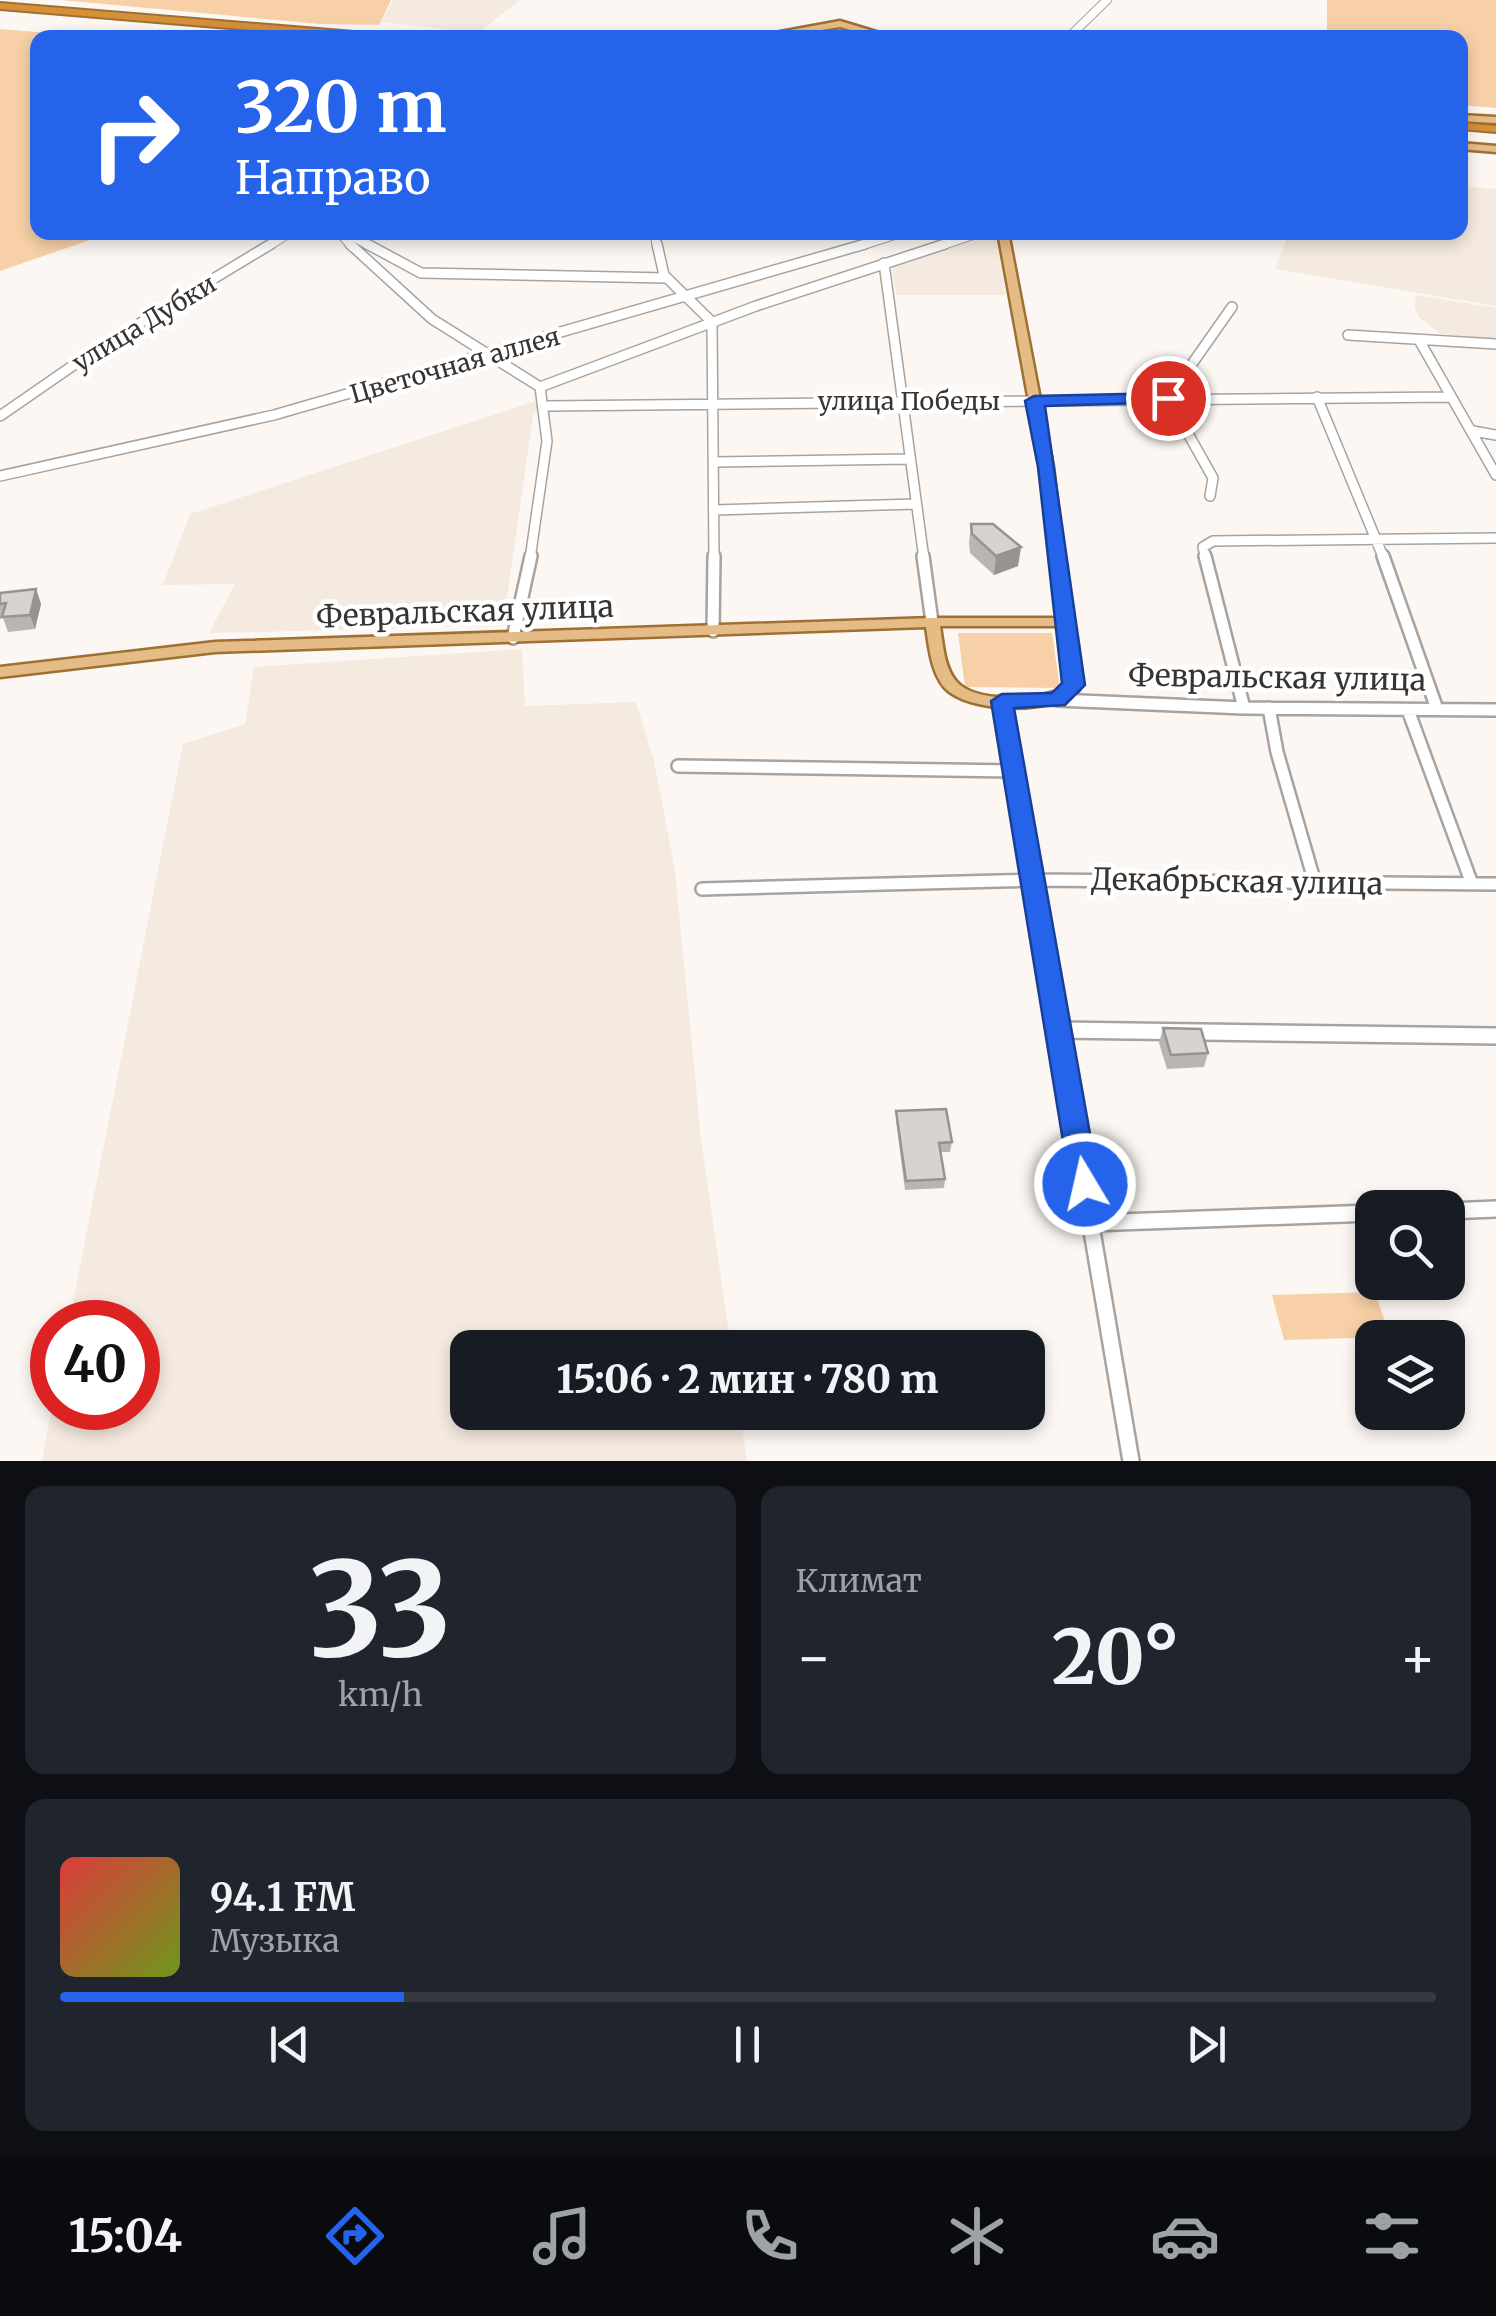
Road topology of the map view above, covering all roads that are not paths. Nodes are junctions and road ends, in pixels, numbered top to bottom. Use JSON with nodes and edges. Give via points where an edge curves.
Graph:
{"nodes":[{"id":1,"x":1108,"y":0,"type":"edge"},
{"id":2,"x":0,"y":9,"type":"edge"},
{"id":3,"x":214,"y":30,"type":"edge"},
{"id":4,"x":283,"y":30,"type":"edge"},
{"id":5,"x":799,"y":30,"type":"edge"},
{"id":6,"x":859,"y":30,"type":"edge"},
{"id":7,"x":1076,"y":30,"type":"edge"},
{"id":8,"x":1468,"y":118,"type":"edge"},
{"id":9,"x":1496,"y":120,"type":"edge"},
{"id":10,"x":1468,"y":127,"type":"edge"},
{"id":11,"x":1496,"y":129,"type":"edge"},
{"id":12,"x":1468,"y":135,"type":"edge"},
{"id":13,"x":1496,"y":137,"type":"edge"},
{"id":14,"x":1468,"y":147,"type":"edge"},
{"id":15,"x":1496,"y":149,"type":"edge"},
{"id":16,"x":278,"y":240,"type":"edge"},
{"id":17,"x":348,"y":240,"type":"edge"},
{"id":18,"x":357,"y":240,"type":"edge"},
{"id":19,"x":656,"y":240,"type":"edge"},
{"id":20,"x":880,"y":240,"type":"edge"},
{"id":21,"x":957,"y":240,"type":"edge"},
{"id":22,"x":1004,"y":240,"type":"edge"},
{"id":23,"x":862,"y":246,"type":"junction"},
{"id":24,"x":884,"y":263,"type":"junction"},
{"id":25,"x":666,"y":278,"type":"junction"},
{"id":26,"x":685,"y":301,"type":"junction"},
{"id":27,"x":1232,"y":307,"type":"dead end"},
{"id":28,"x":712,"y":322,"type":"junction"},
{"id":29,"x":1348,"y":335,"type":"dead end"},
{"id":30,"x":1419,"y":340,"type":"junction"},
{"id":31,"x":1496,"y":344,"type":"edge"},
{"id":32,"x":484,"y":356,"type":"junction"},
{"id":33,"x":540,"y":387,"type":"junction"},
{"id":34,"x":1316,"y":397,"type":"junction"},
{"id":35,"x":1450,"y":397,"type":"junction"},
{"id":36,"x":1168,"y":398,"type":"junction"},
{"id":37,"x":900,"y":400,"type":"junction"},
{"id":38,"x":1034,"y":401,"type":"junction"},
{"id":39,"x":716,"y":402,"type":"junction"},
{"id":40,"x":548,"y":406,"type":"junction"},
{"id":41,"x":0,"y":416,"type":"edge"},
{"id":42,"x":1474,"y":431,"type":"junction"},
{"id":43,"x":1496,"y":434,"type":"edge"},
{"id":44,"x":908,"y":459,"type":"junction"},
{"id":45,"x":716,"y":462,"type":"junction"},
{"id":46,"x":1496,"y":475,"type":"edge"},
{"id":47,"x":0,"y":476,"type":"edge"},
{"id":48,"x":1210,"y":496,"type":"dead end"},
{"id":49,"x":915,"y":504,"type":"junction"},
{"id":50,"x":715,"y":510,"type":"junction"},
{"id":51,"x":1376,"y":536,"type":"junction"},
{"id":52,"x":1496,"y":538,"type":"edge"},
{"id":53,"x":932,"y":622,"type":"junction"},
{"id":54,"x":1064,"y":622,"type":"junction"},
{"id":55,"x":713,"y":632,"type":"junction"},
{"id":56,"x":513,"y":638,"type":"junction"},
{"id":57,"x":0,"y":672,"type":"edge"},
{"id":58,"x":1058,"y":700,"type":"junction"},
{"id":59,"x":1002,"y":701,"type":"junction"},
{"id":60,"x":1244,"y":708,"type":"junction"},
{"id":61,"x":1269,"y":708,"type":"junction"},
{"id":62,"x":1436,"y":709,"type":"junction"},
{"id":63,"x":1408,"y":710,"type":"junction"},
{"id":64,"x":1496,"y":710,"type":"edge"},
{"id":65,"x":678,"y":766,"type":"dead end"},
{"id":66,"x":1014,"y":771,"type":"junction"},
{"id":67,"x":1034,"y":880,"type":"junction"},
{"id":68,"x":1315,"y":883,"type":"junction"},
{"id":69,"x":1472,"y":884,"type":"junction"},
{"id":70,"x":1496,"y":884,"type":"edge"},
{"id":71,"x":702,"y":889,"type":"dead end"},
{"id":72,"x":1059,"y":1030,"type":"junction"},
{"id":73,"x":1496,"y":1036,"type":"edge"},
{"id":74,"x":1496,"y":1209,"type":"edge"},
{"id":75,"x":1465,"y":1210,"type":"edge"},
{"id":76,"x":1355,"y":1214,"type":"edge"},
{"id":77,"x":1091,"y":1223,"type":"junction"},
{"id":78,"x":1131,"y":1461,"type":"edge"}],
"edges":[{"from":1,"to":7,"type":"street"},
{"from":2,"to":3,"type":"highway"},
{"from":2,"to":4,"type":"highway"},
{"from":5,"to":6,"type":"main road","via":[[834,24]]},
{"from":8,"to":9,"type":"main road"},
{"from":10,"to":11,"type":"highway"},
{"from":12,"to":13,"type":"highway"},
{"from":14,"to":15,"type":"main road"},
{"from":16,"to":41,"type":"street","name":"улица Дубки","via":[[94,350]]},
{"from":17,"to":32,"type":"street","via":[[397,296]]},
{"from":18,"to":25,"type":"street","via":[[421,273]]},
{"from":19,"to":25,"type":"street"},
{"from":20,"to":23,"type":"street","name":"Цветочная аллея"},
{"from":21,"to":24,"type":"street"},
{"from":22,"to":38,"type":"main road"},
{"from":23,"to":24,"type":"street"},
{"from":23,"to":26,"type":"street","name":"Цветочная аллея"},
{"from":24,"to":28,"type":"street"},
{"from":24,"to":37,"type":"street"},
{"from":25,"to":26,"type":"street"},
{"from":26,"to":28,"type":"street"},
{"from":26,"to":32,"type":"street","name":"Цветочная аллея"},
{"from":27,"to":36,"type":"street"},
{"from":28,"to":33,"type":"street"},
{"from":28,"to":39,"type":"street"},
{"from":29,"to":30,"type":"street"},
{"from":30,"to":31,"type":"street","via":[[1442,336]]},
{"from":30,"to":35,"type":"street"},
{"from":32,"to":33,"type":"street"},
{"from":32,"to":47,"type":"street","name":"Цветочная аллея","via":[[104,460]]},
{"from":33,"to":40,"type":"street"},
{"from":34,"to":35,"type":"street","name":"улица Победы"},
{"from":34,"to":36,"type":"street","name":"улица Победы"},
{"from":34,"to":51,"type":"street"},
{"from":35,"to":42,"type":"street"},
{"from":36,"to":38,"type":"street","name":"улица Победы"},
{"from":36,"to":48,"type":"street","via":[[1212,478]]},
{"from":37,"to":38,"type":"street","name":"улица Победы"},
{"from":37,"to":39,"type":"street","name":"улица Победы"},
{"from":37,"to":44,"type":"street"},
{"from":38,"to":54,"type":"main road"},
{"from":39,"to":40,"type":"street","name":"улица Победы"},
{"from":39,"to":45,"type":"street"},
{"from":40,"to":56,"type":"street","via":[[546,464]]},
{"from":42,"to":43,"type":"street"},
{"from":42,"to":46,"type":"street"},
{"from":44,"to":45,"type":"street"},
{"from":44,"to":49,"type":"street"},
{"from":45,"to":50,"type":"street"},
{"from":49,"to":50,"type":"street"},
{"from":49,"to":53,"type":"street"},
{"from":50,"to":55,"type":"street"},
{"from":51,"to":52,"type":"street"},
{"from":51,"to":60,"type":"street","via":[[1213,541],[1203,547]]},
{"from":51,"to":62,"type":"street"},
{"from":53,"to":54,"type":"main road","name":"Февральская улица"},
{"from":53,"to":55,"type":"main road","name":"Февральская улица"},
{"from":53,"to":59,"type":"main road","via":[[948,682],[972,699]]},
{"from":54,"to":58,"type":"main road","via":[[1074,685]]},
{"from":55,"to":56,"type":"main road","name":"Февральская улица"},
{"from":56,"to":57,"type":"main road","name":"Февральская улица","via":[[215,647]]},
{"from":58,"to":59,"type":"main road"},
{"from":58,"to":60,"type":"street","name":"Февральская улица"},
{"from":59,"to":66,"type":"street"},
{"from":60,"to":61,"type":"street","name":"Февральская улица"},
{"from":61,"to":63,"type":"street","name":"Февральская улица"},
{"from":61,"to":68,"type":"street","via":[[1272,741]]},
{"from":62,"to":63,"type":"street","name":"Февральская улица"},
{"from":62,"to":64,"type":"street","name":"Февральская улица"},
{"from":63,"to":69,"type":"street"},
{"from":65,"to":66,"type":"street"},
{"from":66,"to":67,"type":"street"},
{"from":67,"to":68,"type":"street","name":"Декабрьская улица"},
{"from":67,"to":71,"type":"street","name":"Декабрьская улица"},
{"from":67,"to":72,"type":"street"},
{"from":68,"to":69,"type":"street","name":"Декабрьская улица"},
{"from":69,"to":70,"type":"street","name":"Декабрьская улица"},
{"from":72,"to":73,"type":"street"},
{"from":72,"to":77,"type":"street"},
{"from":74,"to":75,"type":"street"},
{"from":76,"to":77,"type":"street"},
{"from":77,"to":78,"type":"street"}]}
